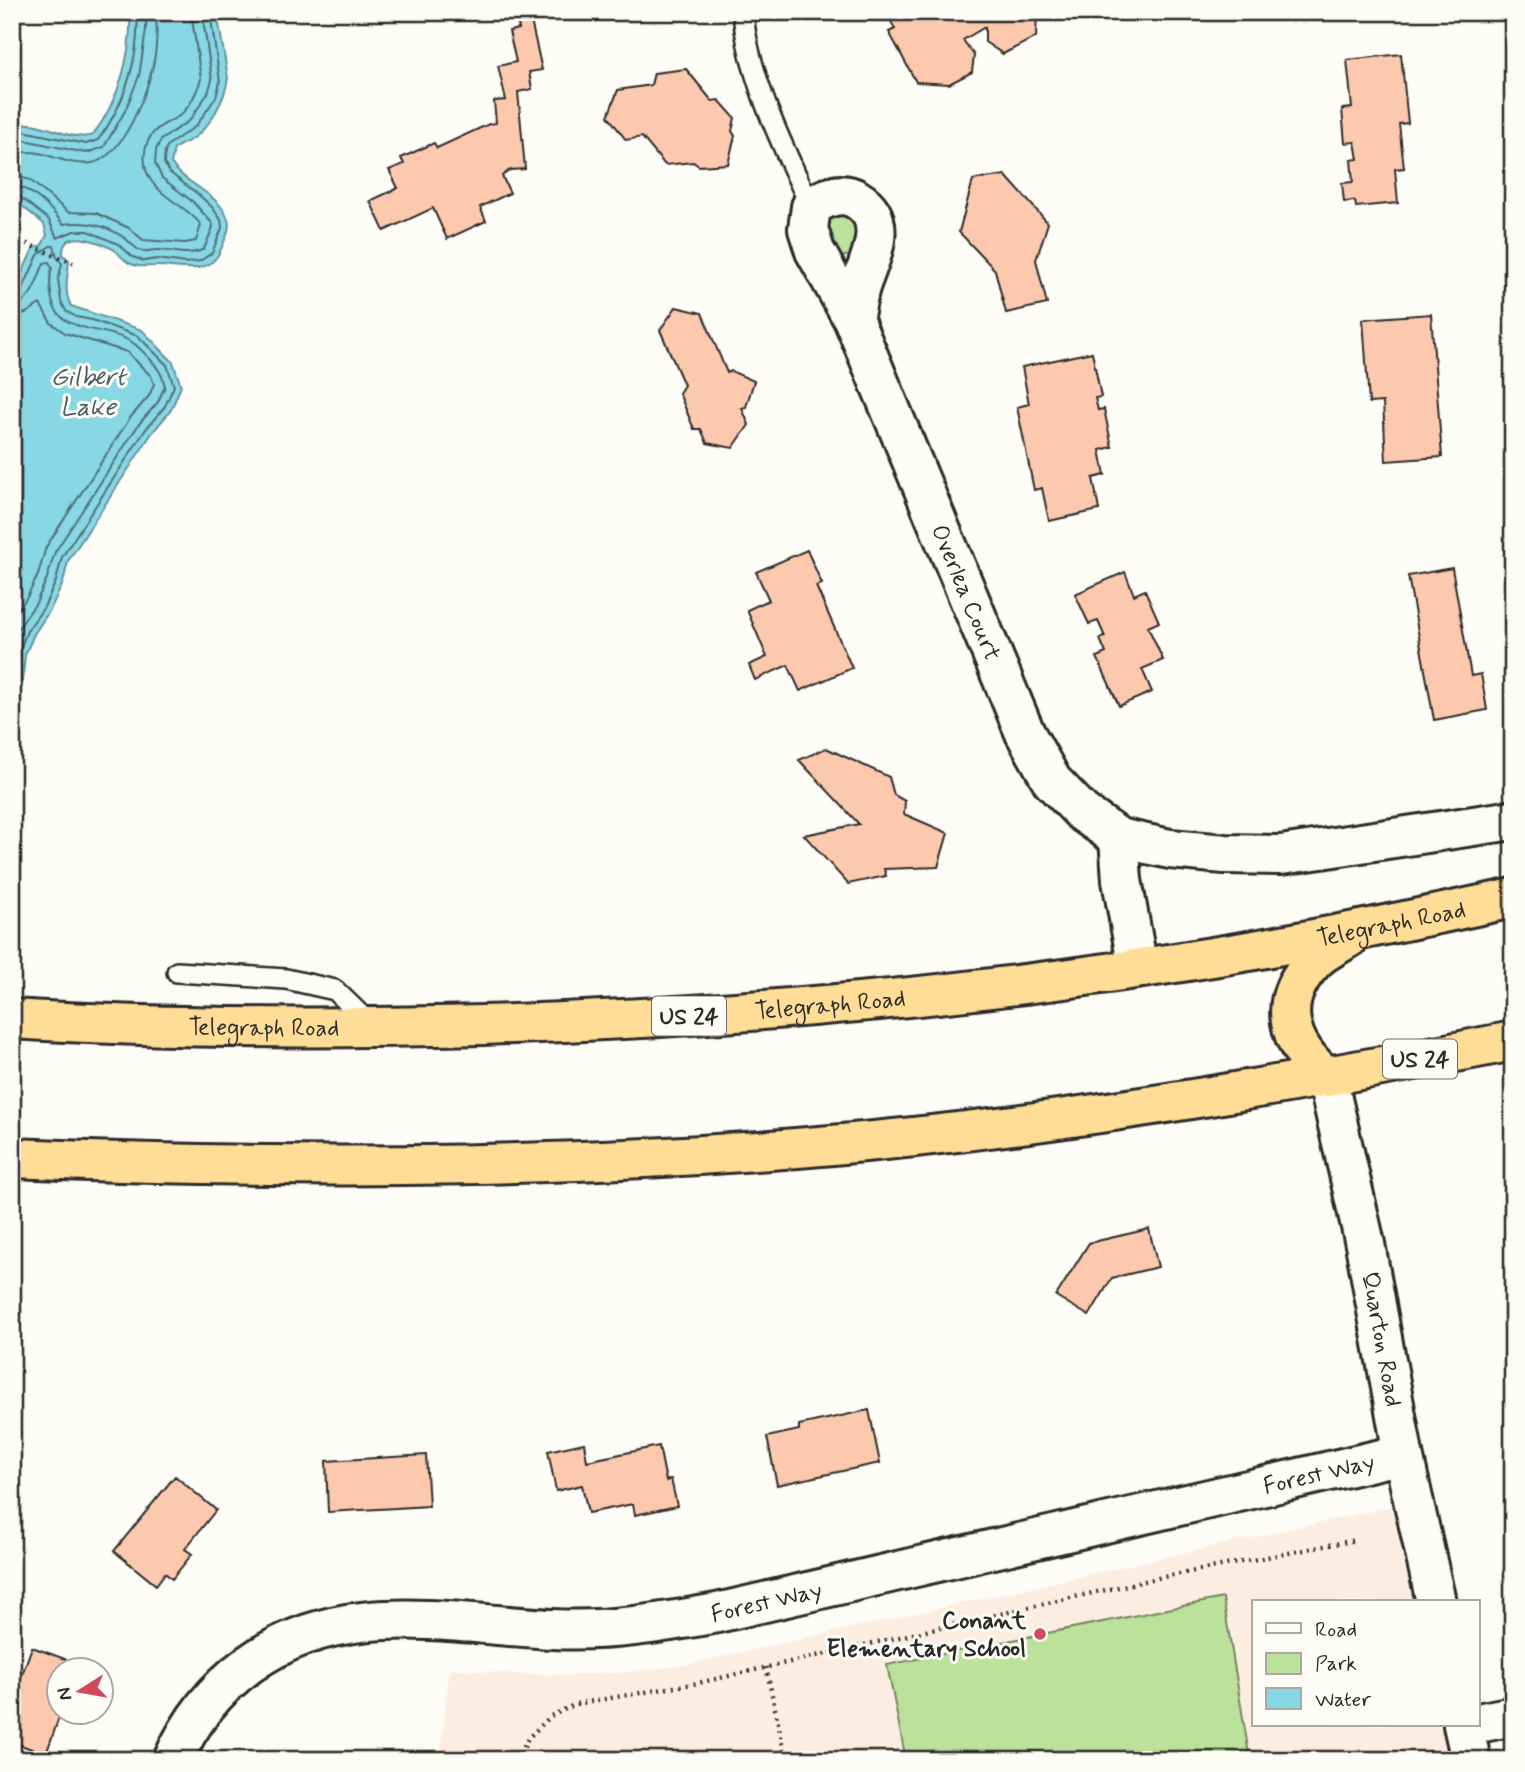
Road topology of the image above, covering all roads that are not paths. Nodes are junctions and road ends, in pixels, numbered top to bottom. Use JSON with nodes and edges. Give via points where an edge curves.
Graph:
{"nodes":[{"id":1,"x":743,"y":12,"type":"edge"},
{"id":2,"x":811,"y":207,"type":"junction"},
{"id":3,"x":853,"y":319,"type":"junction"},
{"id":4,"x":1513,"y":820,"type":"edge"},
{"id":5,"x":1119,"y":838,"type":"junction"},
{"id":6,"x":1513,"y":898,"type":"edge"},
{"id":7,"x":1361,"y":931,"type":"junction"},
{"id":8,"x":1138,"y":968,"type":"junction"},
{"id":9,"x":177,"y":972,"type":"dead end"},
{"id":10,"x":12,"y":1019,"type":"edge"},
{"id":11,"x":374,"y":1028,"type":"junction"},
{"id":12,"x":1513,"y":1041,"type":"edge"},
{"id":13,"x":1327,"y":1077,"type":"junction"},
{"id":14,"x":12,"y":1158,"type":"edge"},
{"id":15,"x":1403,"y":1454,"type":"junction"},
{"id":16,"x":1436,"y":1600,"type":"edge"},
{"id":17,"x":1513,"y":1716,"type":"edge"},
{"id":18,"x":1480,"y":1723,"type":"edge"},
{"id":19,"x":1464,"y":1726,"type":"edge"},
{"id":20,"x":173,"y":1760,"type":"edge"},
{"id":21,"x":1471,"y":1760,"type":"edge"}],
"edges":[{"from":1,"to":2,"type":"lane","via":[[756,72],[777,134]]},
{"from":2,"to":3,"type":"street","name":"Overlea Court","via":[[808,229],[815,251]]},
{"from":2,"to":3,"type":"street","via":[[824,198],[853,197],[872,218],[875,250]]},
{"from":3,"to":5,"type":"street","name":"Overlea Court","via":[[1025,733],[1052,781],[1082,812]]},
{"from":4,"to":5,"type":"street","name":"Overlea Court","via":[[1281,855],[1170,849]]},
{"from":5,"to":8,"type":"street"},
{"from":6,"to":7,"type":"highway","name":"Telegraph Road","number":"US 24"},
{"from":7,"to":8,"type":"highway","name":"Telegraph Road","number":"US 24"},
{"from":7,"to":13,"type":"highway","via":[[1315,959],[1290,1000],[1296,1042],[1308,1061]]},
{"from":8,"to":11,"type":"highway","name":"Telegraph Road","number":"US 24","via":[[905,998],[741,1013]]},
{"from":9,"to":11,"type":"lane","via":[[286,979],[335,990]]},
{"from":10,"to":11,"type":"highway","name":"Telegraph Road","number":"US 24"},
{"from":12,"to":13,"type":"highway","number":"US 24"},
{"from":13,"to":14,"type":"highway","number":"US 24","via":[[914,1137],[646,1157],[340,1167]]},
{"from":13,"to":15,"type":"street","name":"Quarton Road","via":[[1365,1244]]},
{"from":15,"to":16,"type":"street","name":"Quarton Road"},
{"from":15,"to":20,"type":"street","name":"Forest Way","via":[[647,1626],[554,1629],[406,1619],[334,1625],[290,1640],[237,1674],[186,1731]]},
{"from":17,"to":18,"type":"street"},
{"from":19,"to":21,"type":"street"}]}
